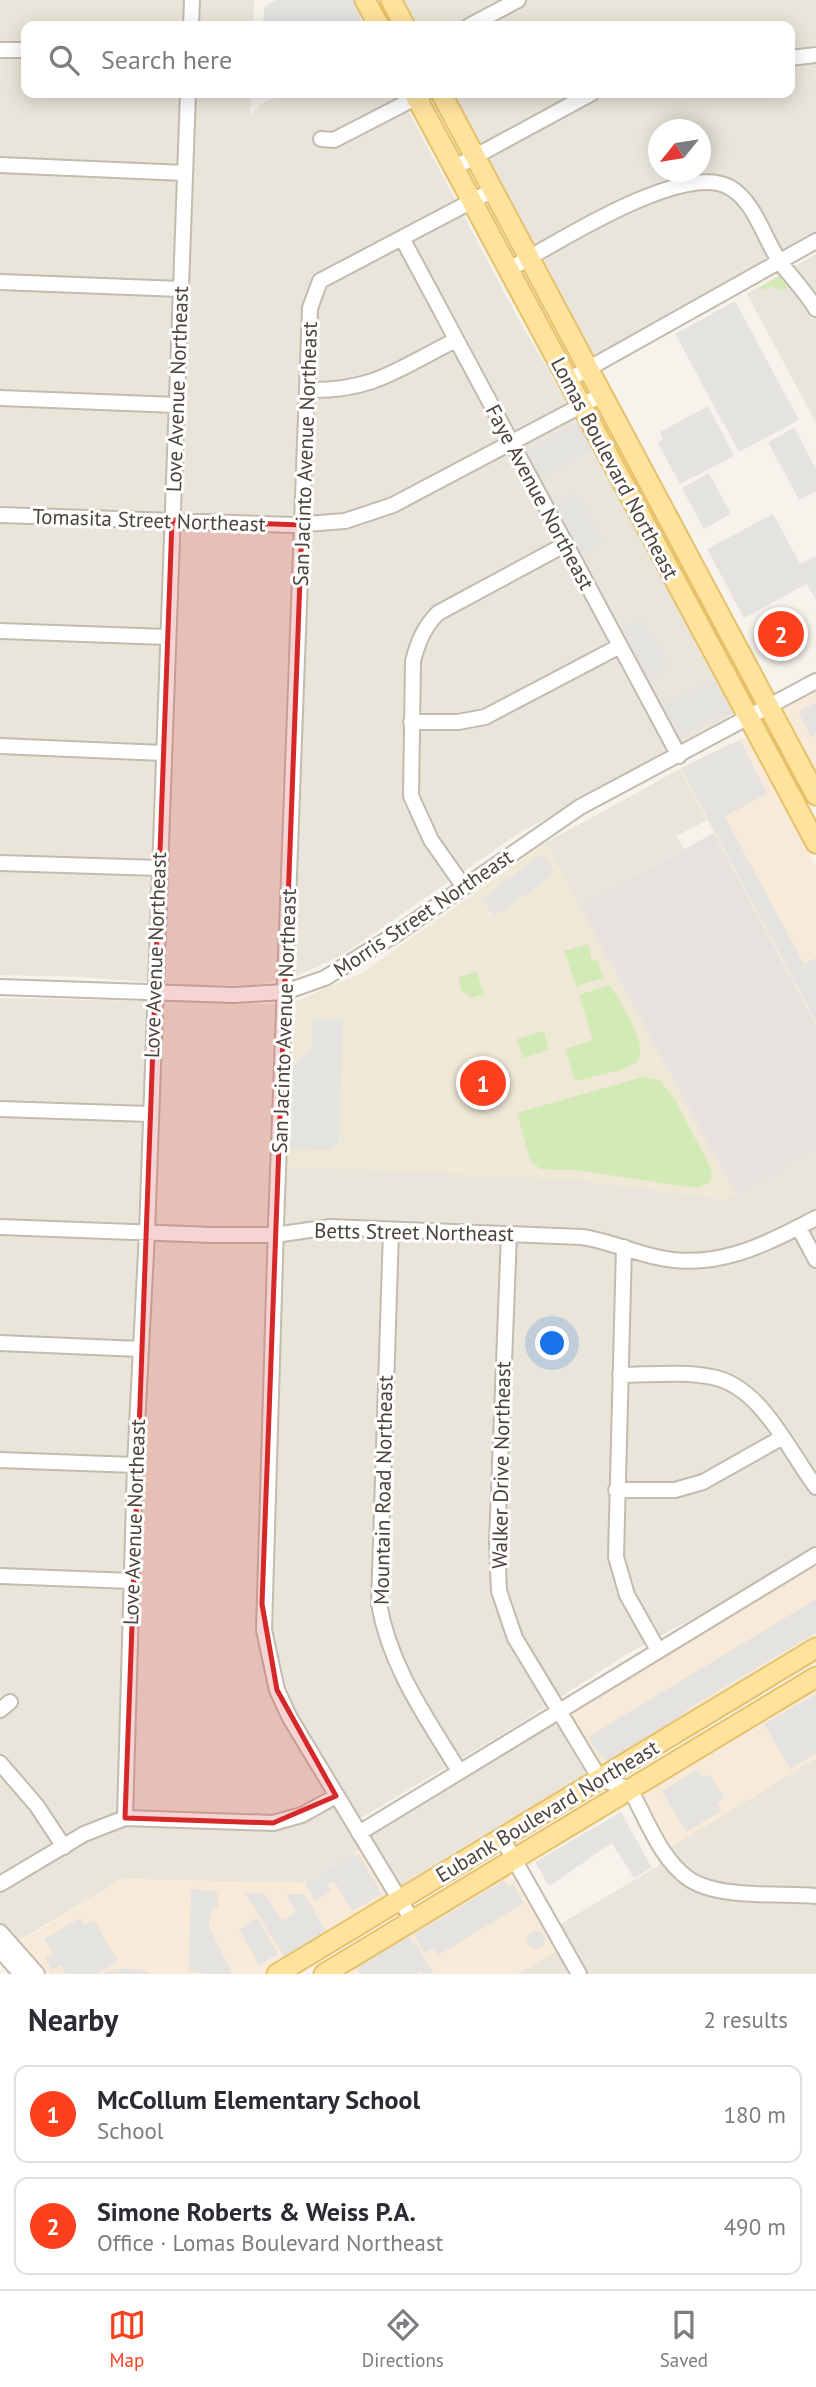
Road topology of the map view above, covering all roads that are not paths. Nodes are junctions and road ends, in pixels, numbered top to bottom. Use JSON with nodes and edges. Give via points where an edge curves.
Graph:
{"nodes":[{"id":1,"x":192,"y":0,"type":"edge"},
{"id":2,"x":365,"y":0,"type":"edge"},
{"id":3,"x":391,"y":0,"type":"edge"},
{"id":4,"x":518,"y":0,"type":"edge"},
{"id":5,"x":191,"y":21,"type":"edge"},
{"id":6,"x":376,"y":21,"type":"edge"},
{"id":7,"x":402,"y":21,"type":"edge"},
{"id":8,"x":478,"y":21,"type":"edge"},
{"id":9,"x":0,"y":50,"type":"edge"},
{"id":10,"x":21,"y":50,"type":"edge"},
{"id":11,"x":816,"y":55,"type":"edge"},
{"id":12,"x":795,"y":57,"type":"edge"},
{"id":13,"x":188,"y":98,"type":"edge"},
{"id":14,"x":412,"y":98,"type":"edge"},
{"id":15,"x":421,"y":98,"type":"edge"},
{"id":16,"x":444,"y":98,"type":"edge"},
{"id":17,"x":584,"y":98,"type":"edge"},
{"id":18,"x":321,"y":139,"type":"dead end"},
{"id":19,"x":475,"y":156,"type":"junction"},
{"id":20,"x":0,"y":165,"type":"edge"},
{"id":21,"x":454,"y":168,"type":"junction"},
{"id":22,"x":185,"y":173,"type":"junction"},
{"id":23,"x":493,"y":190,"type":"junction"},
{"id":24,"x":471,"y":201,"type":"junction"},
{"id":25,"x":402,"y":238,"type":"junction"},
{"id":26,"x":816,"y":241,"type":"edge"},
{"id":27,"x":529,"y":258,"type":"junction"},
{"id":28,"x":780,"y":261,"type":"junction"},
{"id":29,"x":508,"y":270,"type":"junction"},
{"id":30,"x":0,"y":282,"type":"edge"},
{"id":31,"x":180,"y":289,"type":"junction"},
{"id":32,"x":816,"y":309,"type":"edge"},
{"id":33,"x":456,"y":340,"type":"junction"},
{"id":34,"x":589,"y":369,"type":"junction"},
{"id":35,"x":568,"y":380,"type":"junction"},
{"id":36,"x":309,"y":390,"type":"junction"},
{"id":37,"x":603,"y":394,"type":"junction"},
{"id":38,"x":0,"y":398,"type":"edge"},
{"id":39,"x":176,"y":405,"type":"junction"},
{"id":40,"x":582,"y":405,"type":"junction"},
{"id":41,"x":511,"y":443,"type":"junction"},
{"id":42,"x":0,"y":515,"type":"edge"},
{"id":43,"x":172,"y":520,"type":"junction"},
{"id":44,"x":302,"y":524,"type":"junction"},
{"id":45,"x":566,"y":544,"type":"junction"},
{"id":46,"x":0,"y":631,"type":"edge"},
{"id":47,"x":167,"y":637,"type":"junction"},
{"id":48,"x":620,"y":646,"type":"junction"},
{"id":49,"x":816,"y":681,"type":"edge"},
{"id":50,"x":769,"y":707,"type":"junction"},
{"id":51,"x":750,"y":718,"type":"junction"},
{"id":52,"x":411,"y":722,"type":"junction"},
{"id":53,"x":0,"y":746,"type":"edge"},
{"id":54,"x":163,"y":752,"type":"junction"},
{"id":55,"x":679,"y":756,"type":"junction"},
{"id":56,"x":816,"y":795,"type":"edge"},
{"id":57,"x":816,"y":843,"type":"edge"},
{"id":58,"x":0,"y":863,"type":"edge"},
{"id":59,"x":159,"y":868,"type":"junction"},
{"id":60,"x":464,"y":887,"type":"junction"},
{"id":61,"x":0,"y":987,"type":"edge"},
{"id":62,"x":153,"y":992,"type":"junction"},
{"id":63,"x":285,"y":992,"type":"junction"},
{"id":64,"x":0,"y":1109,"type":"edge"},
{"id":65,"x":149,"y":1114,"type":"junction"},
{"id":66,"x":816,"y":1218,"type":"edge"},
{"id":67,"x":0,"y":1227,"type":"edge"},
{"id":68,"x":799,"y":1228,"type":"junction"},
{"id":69,"x":391,"y":1231,"type":"junction"},
{"id":70,"x":147,"y":1233,"type":"junction"},
{"id":71,"x":509,"y":1234,"type":"junction"},
{"id":72,"x":275,"y":1235,"type":"junction"},
{"id":73,"x":624,"y":1247,"type":"junction"},
{"id":74,"x":816,"y":1260,"type":"edge"},
{"id":75,"x":0,"y":1343,"type":"edge"},
{"id":76,"x":140,"y":1349,"type":"junction"},
{"id":77,"x":620,"y":1375,"type":"junction"},
{"id":78,"x":781,"y":1438,"type":"junction"},
{"id":79,"x":0,"y":1460,"type":"edge"},
{"id":80,"x":135,"y":1465,"type":"junction"},
{"id":81,"x":816,"y":1487,"type":"edge"},
{"id":82,"x":616,"y":1490,"type":"junction"},
{"id":83,"x":816,"y":1555,"type":"edge"},
{"id":84,"x":0,"y":1576,"type":"edge"},
{"id":85,"x":132,"y":1581,"type":"junction"},
{"id":86,"x":816,"y":1648,"type":"edge"},
{"id":87,"x":658,"y":1650,"type":"junction"},
{"id":88,"x":816,"y":1677,"type":"edge"},
{"id":89,"x":752,"y":1686,"type":"junction"},
{"id":90,"x":765,"y":1708,"type":"junction"},
{"id":91,"x":559,"y":1711,"type":"junction"},
{"id":92,"x":0,"y":1763,"type":"edge"},
{"id":93,"x":458,"y":1771,"type":"junction"},
{"id":94,"x":600,"y":1779,"type":"junction"},
{"id":95,"x":630,"y":1789,"type":"junction"},
{"id":96,"x":336,"y":1796,"type":"junction"},
{"id":97,"x":125,"y":1818,"type":"junction"},
{"id":98,"x":359,"y":1833,"type":"junction"},
{"id":99,"x":502,"y":1838,"type":"junction"},
{"id":100,"x":64,"y":1847,"type":"junction"},
{"id":101,"x":514,"y":1859,"type":"junction"},
{"id":102,"x":0,"y":1884,"type":"edge"},
{"id":103,"x":816,"y":1896,"type":"edge"},
{"id":104,"x":399,"y":1900,"type":"junction"},
{"id":105,"x":412,"y":1920,"type":"junction"},
{"id":106,"x":0,"y":1932,"type":"edge"},
{"id":107,"x":0,"y":1950,"type":"edge"},
{"id":108,"x":21,"y":1974,"type":"edge"},
{"id":109,"x":37,"y":1974,"type":"edge"},
{"id":110,"x":277,"y":1974,"type":"edge"},
{"id":111,"x":324,"y":1974,"type":"edge"},
{"id":112,"x":579,"y":1974,"type":"edge"}],
"edges":[{"from":1,"to":5,"type":"street"},
{"from":2,"to":6,"type":"main road"},
{"from":3,"to":7,"type":"main road"},
{"from":4,"to":8,"type":"street"},
{"from":9,"to":10,"type":"street"},
{"from":11,"to":12,"type":"street"},
{"from":13,"to":22,"type":"street","name":"Love Avenue Northeast"},
{"from":14,"to":18,"type":"street","via":[[334,140]]},
{"from":15,"to":21,"type":"main road","name":"Lomas Boulevard Northeast"},
{"from":16,"to":19,"type":"main road","name":"Lomas Boulevard Northeast"},
{"from":17,"to":19,"type":"street"},
{"from":19,"to":21,"type":"street"},
{"from":19,"to":23,"type":"main road","name":"Lomas Boulevard Northeast"},
{"from":20,"to":22,"type":"street"},
{"from":21,"to":24,"type":"main road","name":"Lomas Boulevard Northeast"},
{"from":22,"to":31,"type":"street","name":"Love Avenue Northeast"},
{"from":23,"to":24,"type":"street","name":"San Jacinto Avenue Northeast"},
{"from":23,"to":27,"type":"main road","name":"Lomas Boulevard Northeast"},
{"from":24,"to":25,"type":"street","name":"San Jacinto Avenue Northeast"},
{"from":24,"to":29,"type":"main road","name":"Lomas Boulevard Northeast"},
{"from":25,"to":33,"type":"street","name":"Faye Avenue Northeast"},
{"from":25,"to":36,"type":"street","name":"San Jacinto Avenue Northeast","via":[[320,281],[310,308]]},
{"from":26,"to":28,"type":"street"},
{"from":27,"to":28,"type":"street","via":[[655,192],[686,183],[715,182],[730,187],[745,202]]},
{"from":27,"to":29,"type":"street"},
{"from":27,"to":34,"type":"main road","name":"Lomas Boulevard Northeast"},
{"from":28,"to":32,"type":"street"},
{"from":28,"to":34,"type":"street"},
{"from":29,"to":35,"type":"main road","name":"Lomas Boulevard Northeast"},
{"from":30,"to":31,"type":"street"},
{"from":31,"to":39,"type":"street","name":"Love Avenue Northeast"},
{"from":33,"to":36,"type":"street","via":[[374,383],[339,391]]},
{"from":33,"to":41,"type":"street","name":"Faye Avenue Northeast"},
{"from":34,"to":35,"type":"street"},
{"from":34,"to":37,"type":"main road","name":"Lomas Boulevard Northeast"},
{"from":35,"to":40,"type":"main road","name":"Lomas Boulevard Northeast"},
{"from":36,"to":44,"type":"street","name":"San Jacinto Avenue Northeast"},
{"from":37,"to":40,"type":"street","name":"Tomasita Street Northeast"},
{"from":37,"to":50,"type":"main road","name":"Lomas Boulevard Northeast"},
{"from":38,"to":39,"type":"street"},
{"from":39,"to":43,"type":"street","name":"Love Avenue Northeast"},
{"from":40,"to":41,"type":"street","name":"Tomasita Street Northeast"},
{"from":40,"to":51,"type":"main road","name":"Lomas Boulevard Northeast"},
{"from":41,"to":44,"type":"street","name":"Tomasita Street Northeast","via":[[367,516]]},
{"from":41,"to":45,"type":"street","name":"Faye Avenue Northeast"},
{"from":42,"to":43,"type":"street","name":"Tomasita Street Northeast"},
{"from":43,"to":44,"type":"street","name":"Tomasita Street Northeast"},
{"from":43,"to":47,"type":"street","name":"Love Avenue Northeast"},
{"from":44,"to":63,"type":"street","name":"San Jacinto Avenue Northeast"},
{"from":45,"to":48,"type":"street","name":"Faye Avenue Northeast"},
{"from":45,"to":52,"type":"street","via":[[438,613],[427,624],[413,661]]},
{"from":46,"to":47,"type":"street"},
{"from":47,"to":54,"type":"street","name":"Love Avenue Northeast"},
{"from":48,"to":52,"type":"street","via":[[485,717]]},
{"from":48,"to":55,"type":"street","name":"Faye Avenue Northeast"},
{"from":49,"to":50,"type":"street","name":"Morris Street Northeast"},
{"from":50,"to":51,"type":"street","name":"Morris Street Northeast"},
{"from":50,"to":56,"type":"main road","name":"Lomas Boulevard Northeast"},
{"from":51,"to":55,"type":"street","name":"Morris Street Northeast"},
{"from":51,"to":57,"type":"main road","name":"Lomas Boulevard Northeast"},
{"from":52,"to":60,"type":"street","via":[[411,796],[431,840]]},
{"from":53,"to":54,"type":"street"},
{"from":54,"to":59,"type":"street","name":"Love Avenue Northeast"},
{"from":55,"to":60,"type":"street","name":"Morris Street Northeast","via":[[580,807]]},
{"from":58,"to":59,"type":"street"},
{"from":59,"to":62,"type":"street","name":"Love Avenue Northeast"},
{"from":60,"to":63,"type":"street","name":"Morris Street Northeast","via":[[351,964]]},
{"from":61,"to":62,"type":"street","name":"Morris Street Northeast"},
{"from":62,"to":63,"type":"street","name":"Morris Street Northeast"},
{"from":62,"to":65,"type":"street","name":"Love Avenue Northeast"},
{"from":63,"to":72,"type":"street","name":"San Jacinto Avenue Northeast"},
{"from":64,"to":65,"type":"street"},
{"from":65,"to":70,"type":"street","name":"Love Avenue Northeast"},
{"from":66,"to":68,"type":"street","name":"Betts Street Northeast"},
{"from":67,"to":70,"type":"street","name":"Betts Street Northeast"},
{"from":68,"to":73,"type":"street","name":"Betts Street Northeast","via":[[736,1256],[713,1260],[657,1258]]},
{"from":68,"to":74,"type":"street"},
{"from":69,"to":71,"type":"street","name":"Betts Street Northeast"},
{"from":69,"to":72,"type":"street","name":"Betts Street Northeast","via":[[314,1227]]},
{"from":69,"to":93,"type":"street","name":"Mountain Road Northeast","via":[[379,1604],[397,1669]]},
{"from":70,"to":72,"type":"street","name":"Betts Street Northeast"},
{"from":70,"to":76,"type":"street","name":"Love Avenue Northeast"},
{"from":71,"to":73,"type":"street","name":"Betts Street Northeast","via":[[582,1237]]},
{"from":71,"to":91,"type":"street","name":"Walker Drive Northeast","via":[[496,1542],[499,1591],[515,1638]]},
{"from":72,"to":96,"type":"street","name":"San Jacinto Avenue Northeast","via":[[264,1630],[277,1690]]},
{"from":73,"to":77,"type":"street"},
{"from":75,"to":76,"type":"street"},
{"from":76,"to":80,"type":"street","name":"Love Avenue Northeast"},
{"from":77,"to":78,"type":"street","via":[[712,1377],[726,1382],[758,1402]]},
{"from":77,"to":82,"type":"street"},
{"from":78,"to":81,"type":"street"},
{"from":78,"to":82,"type":"street","via":[[703,1482],[675,1490]]},
{"from":79,"to":80,"type":"street"},
{"from":80,"to":85,"type":"street","name":"Love Avenue Northeast"},
{"from":82,"to":87,"type":"street","via":[[614,1538],[621,1578]]},
{"from":83,"to":87,"type":"street"},
{"from":84,"to":85,"type":"street"},
{"from":85,"to":97,"type":"street","name":"Love Avenue Northeast"},
{"from":86,"to":89,"type":"main road","name":"Eubank Boulevard Northeast"},
{"from":87,"to":91,"type":"street"},
{"from":88,"to":90,"type":"main road","name":"Eubank Boulevard Northeast"},
{"from":89,"to":90,"type":"main road"},
{"from":89,"to":94,"type":"main road","name":"Eubank Boulevard Northeast"},
{"from":90,"to":95,"type":"main road","name":"Eubank Boulevard Northeast"},
{"from":91,"to":93,"type":"street"},
{"from":91,"to":94,"type":"street","name":"Walker Drive Northeast"},
{"from":92,"to":100,"type":"street"},
{"from":93,"to":98,"type":"street"},
{"from":94,"to":95,"type":"street"},
{"from":94,"to":99,"type":"main road","name":"Eubank Boulevard Northeast"},
{"from":95,"to":101,"type":"main road","name":"Eubank Boulevard Northeast"},
{"from":95,"to":103,"type":"street","via":[[668,1857],[689,1879],[720,1890]]},
{"from":96,"to":97,"type":"street","via":[[302,1815],[273,1823]]},
{"from":96,"to":98,"type":"street","name":"San Jacinto Avenue Northeast"},
{"from":97,"to":100,"type":"street"},
{"from":98,"to":104,"type":"street","name":"San Jacinto Avenue Northeast"},
{"from":99,"to":101,"type":"street"},
{"from":99,"to":104,"type":"main road","name":"Eubank Boulevard Northeast"},
{"from":100,"to":102,"type":"street"},
{"from":101,"to":105,"type":"main road","name":"Eubank Boulevard Northeast"},
{"from":101,"to":112,"type":"street"},
{"from":104,"to":105,"type":"street","name":"San Jacinto Avenue Northeast"},
{"from":104,"to":110,"type":"main road","name":"Eubank Boulevard Northeast"},
{"from":105,"to":111,"type":"main road","name":"Eubank Boulevard Northeast"},
{"from":106,"to":109,"type":"street"},
{"from":107,"to":108,"type":"street"}]}
